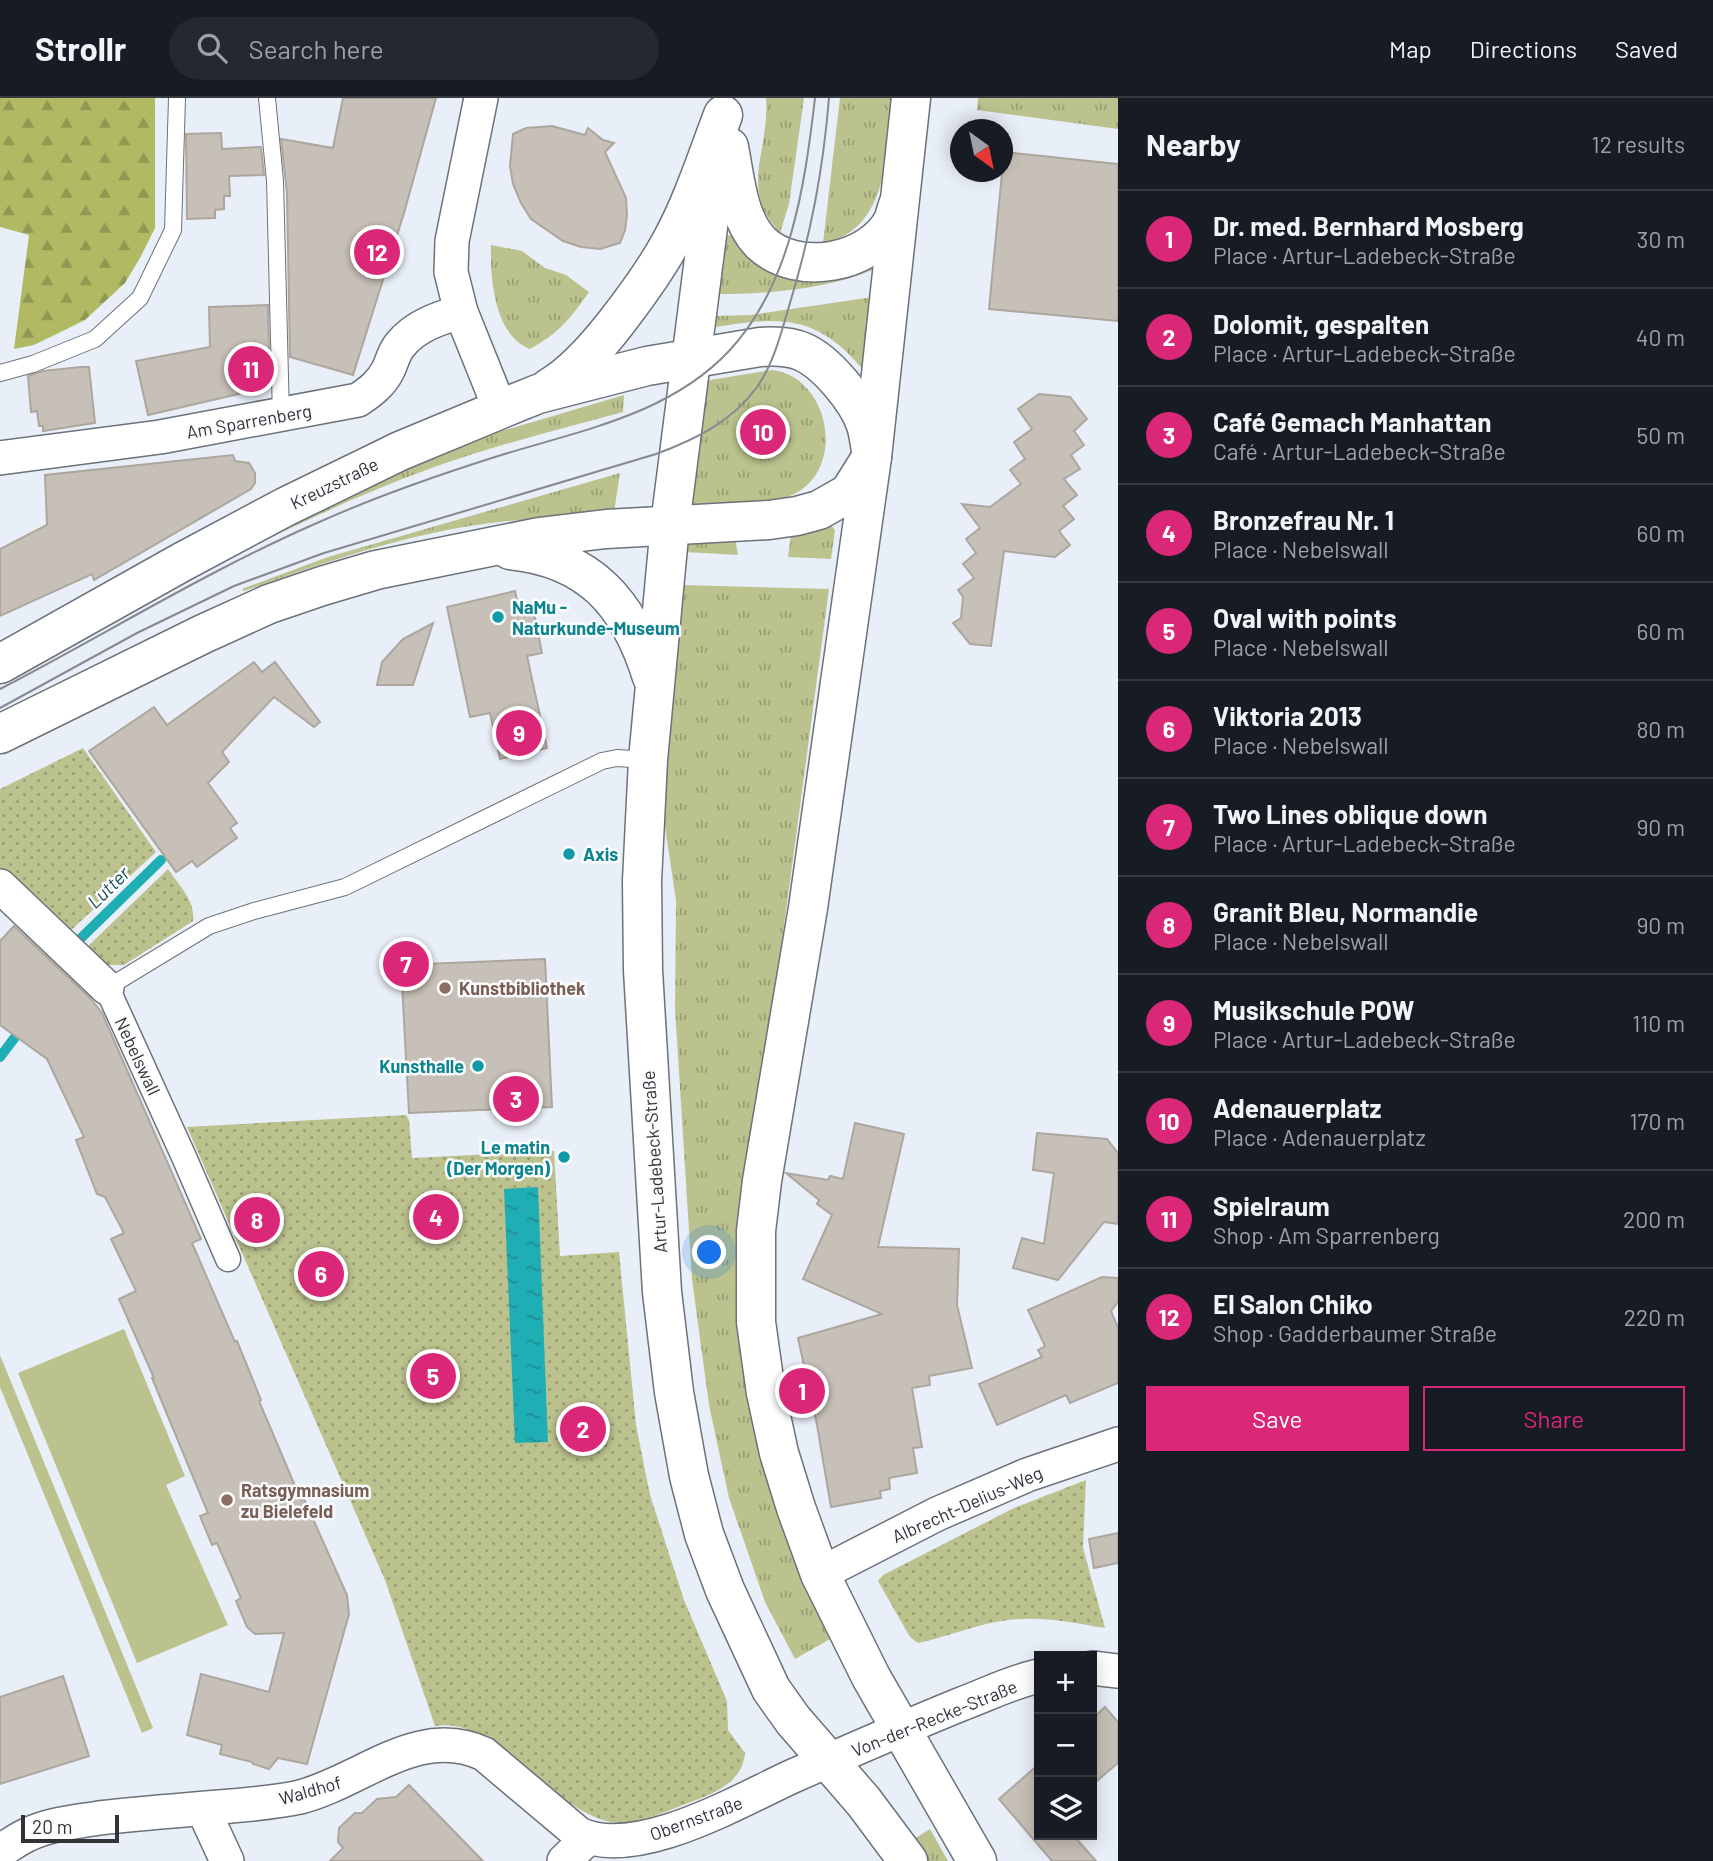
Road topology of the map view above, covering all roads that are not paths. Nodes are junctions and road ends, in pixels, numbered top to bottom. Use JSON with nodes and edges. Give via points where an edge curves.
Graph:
{"nodes":[{"id":1,"x":177,"y":98,"type":"edge"},
{"id":2,"x":267,"y":98,"type":"edge"},
{"id":3,"x":481,"y":98,"type":"edge"},
{"id":4,"x":911,"y":98,"type":"edge"},
{"id":5,"x":724,"y":106,"type":"edge"},
{"id":6,"x":901,"y":193,"type":"junction"},
{"id":7,"x":461,"y":312,"type":"junction"},
{"id":8,"x":692,"y":357,"type":"junction"},
{"id":9,"x":0,"y":373,"type":"edge"},
{"id":10,"x":538,"y":394,"type":"junction"},
{"id":11,"x":500,"y":409,"type":"junction"},
{"id":12,"x":281,"y":416,"type":"junction"},
{"id":13,"x":872,"y":457,"type":"junction"},
{"id":14,"x":0,"y":458,"type":"edge"},
{"id":15,"x":670,"y":525,"type":"junction"},
{"id":16,"x":476,"y":548,"type":"junction"},
{"id":17,"x":0,"y":664,"type":"edge"},
{"id":18,"x":654,"y":684,"type":"junction"},
{"id":19,"x":0,"y":734,"type":"edge"},
{"id":20,"x":648,"y":760,"type":"junction"},
{"id":21,"x":0,"y":886,"type":"edge"},
{"id":22,"x":107,"y":988,"type":"junction"},
{"id":23,"x":228,"y":1259,"type":"dead end"},
{"id":24,"x":1118,"y":1444,"type":"edge"},
{"id":25,"x":820,"y":1574,"type":"junction"},
{"id":26,"x":1097,"y":1669,"type":"edge"},
{"id":27,"x":1118,"y":1671,"type":"edge"},
{"id":28,"x":1034,"y":1678,"type":"edge"},
{"id":29,"x":901,"y":1729,"type":"junction"},
{"id":30,"x":829,"y":1761,"type":"junction"},
{"id":31,"x":202,"y":1808,"type":"junction"},
{"id":32,"x":588,"y":1838,"type":"junction"},
{"id":33,"x":0,"y":1851,"type":"edge"},
{"id":34,"x":227,"y":1861,"type":"edge"},
{"id":35,"x":564,"y":1861,"type":"edge"},
{"id":36,"x":908,"y":1861,"type":"edge"},
{"id":37,"x":977,"y":1861,"type":"edge"}],
"edges":[{"from":1,"to":9,"type":"lane","via":[[173,230],[140,298],[95,339]]},
{"from":2,"to":12,"type":"lane","via":[[275,181]]},
{"from":3,"to":7,"type":"street","via":[[452,241],[451,272]]},
{"from":4,"to":6,"type":"main road"},
{"from":5,"to":6,"type":"main road","via":[[747,221],[761,243],[783,257],[824,262],[851,256],[881,235],[893,220]]},
{"from":5,"to":8,"type":"main road"},
{"from":5,"to":10,"type":"main road","via":[[685,213],[643,288],[572,370]]},
{"from":6,"to":13,"type":"main road"},
{"from":7,"to":11,"type":"street"},
{"from":7,"to":12,"type":"street","name":"Am Sparrenberg","via":[[415,331],[399,346],[374,389],[358,400]]},
{"from":8,"to":10,"type":"main road","name":"Kreuzstraße"},
{"from":8,"to":13,"type":"main road","via":[[760,346],[802,351],[825,367],[853,402],[865,423]]},
{"from":8,"to":15,"type":"main road"},
{"from":10,"to":11,"type":"main road","name":"Kreuzstraße"},
{"from":11,"to":17,"type":"main road","name":"Kreuzstraße","via":[[400,451],[239,530]]},
{"from":12,"to":14,"type":"street","name":"Am Sparrenberg"},
{"from":13,"to":15,"type":"main road","via":[[849,493],[819,510],[769,520]]},
{"from":13,"to":25,"type":"main road","via":[[808,908],[756,1231],[756,1322],[766,1393],[779,1453]]},
{"from":15,"to":16,"type":"main road","via":[[539,537]]},
{"from":15,"to":18,"type":"main road","name":"Artur-Ladebeck-Straße"},
{"from":16,"to":18,"type":"main road","via":[[537,554],[583,573],[616,602],[633,627]]},
{"from":16,"to":19,"type":"main road","via":[[376,570],[269,604]]},
{"from":18,"to":20,"type":"main road","name":"Artur-Ladebeck-Straße"},
{"from":20,"to":22,"type":"lane","via":[[602,761],[345,887],[209,926]]},
{"from":20,"to":30,"type":"main road","name":"Artur-Ladebeck-Straße","via":[[642,893],[650,1126],[662,1292],[689,1476],[704,1534],[752,1648],[779,1699]]},
{"from":21,"to":22,"type":"street","name":"Nebelswall"},
{"from":22,"to":23,"type":"street","name":"Nebelswall"},
{"from":24,"to":25,"type":"street","name":"Albrecht-Delius-Weg","via":[[1027,1475],[937,1514]]},
{"from":25,"to":29,"type":"main road"},
{"from":26,"to":27,"type":"street"},
{"from":28,"to":29,"type":"street","name":"Von-der-Recke-Straße"},
{"from":29,"to":30,"type":"street","name":"Von-der-Recke-Straße"},
{"from":29,"to":37,"type":"main road"},
{"from":30,"to":32,"type":"street","name":"Obernstraße","via":[[719,1812],[654,1836],[621,1841]]},
{"from":30,"to":36,"type":"main road","name":"Artur-Ladebeck-Straße"},
{"from":31,"to":32,"type":"street","name":"Waldhof","via":[[300,1797],[405,1752],[450,1744],[484,1754]]},
{"from":31,"to":33,"type":"street","name":"Waldhof","via":[[67,1823],[26,1835]]},
{"from":31,"to":34,"type":"street"},
{"from":32,"to":35,"type":"street"}]}
